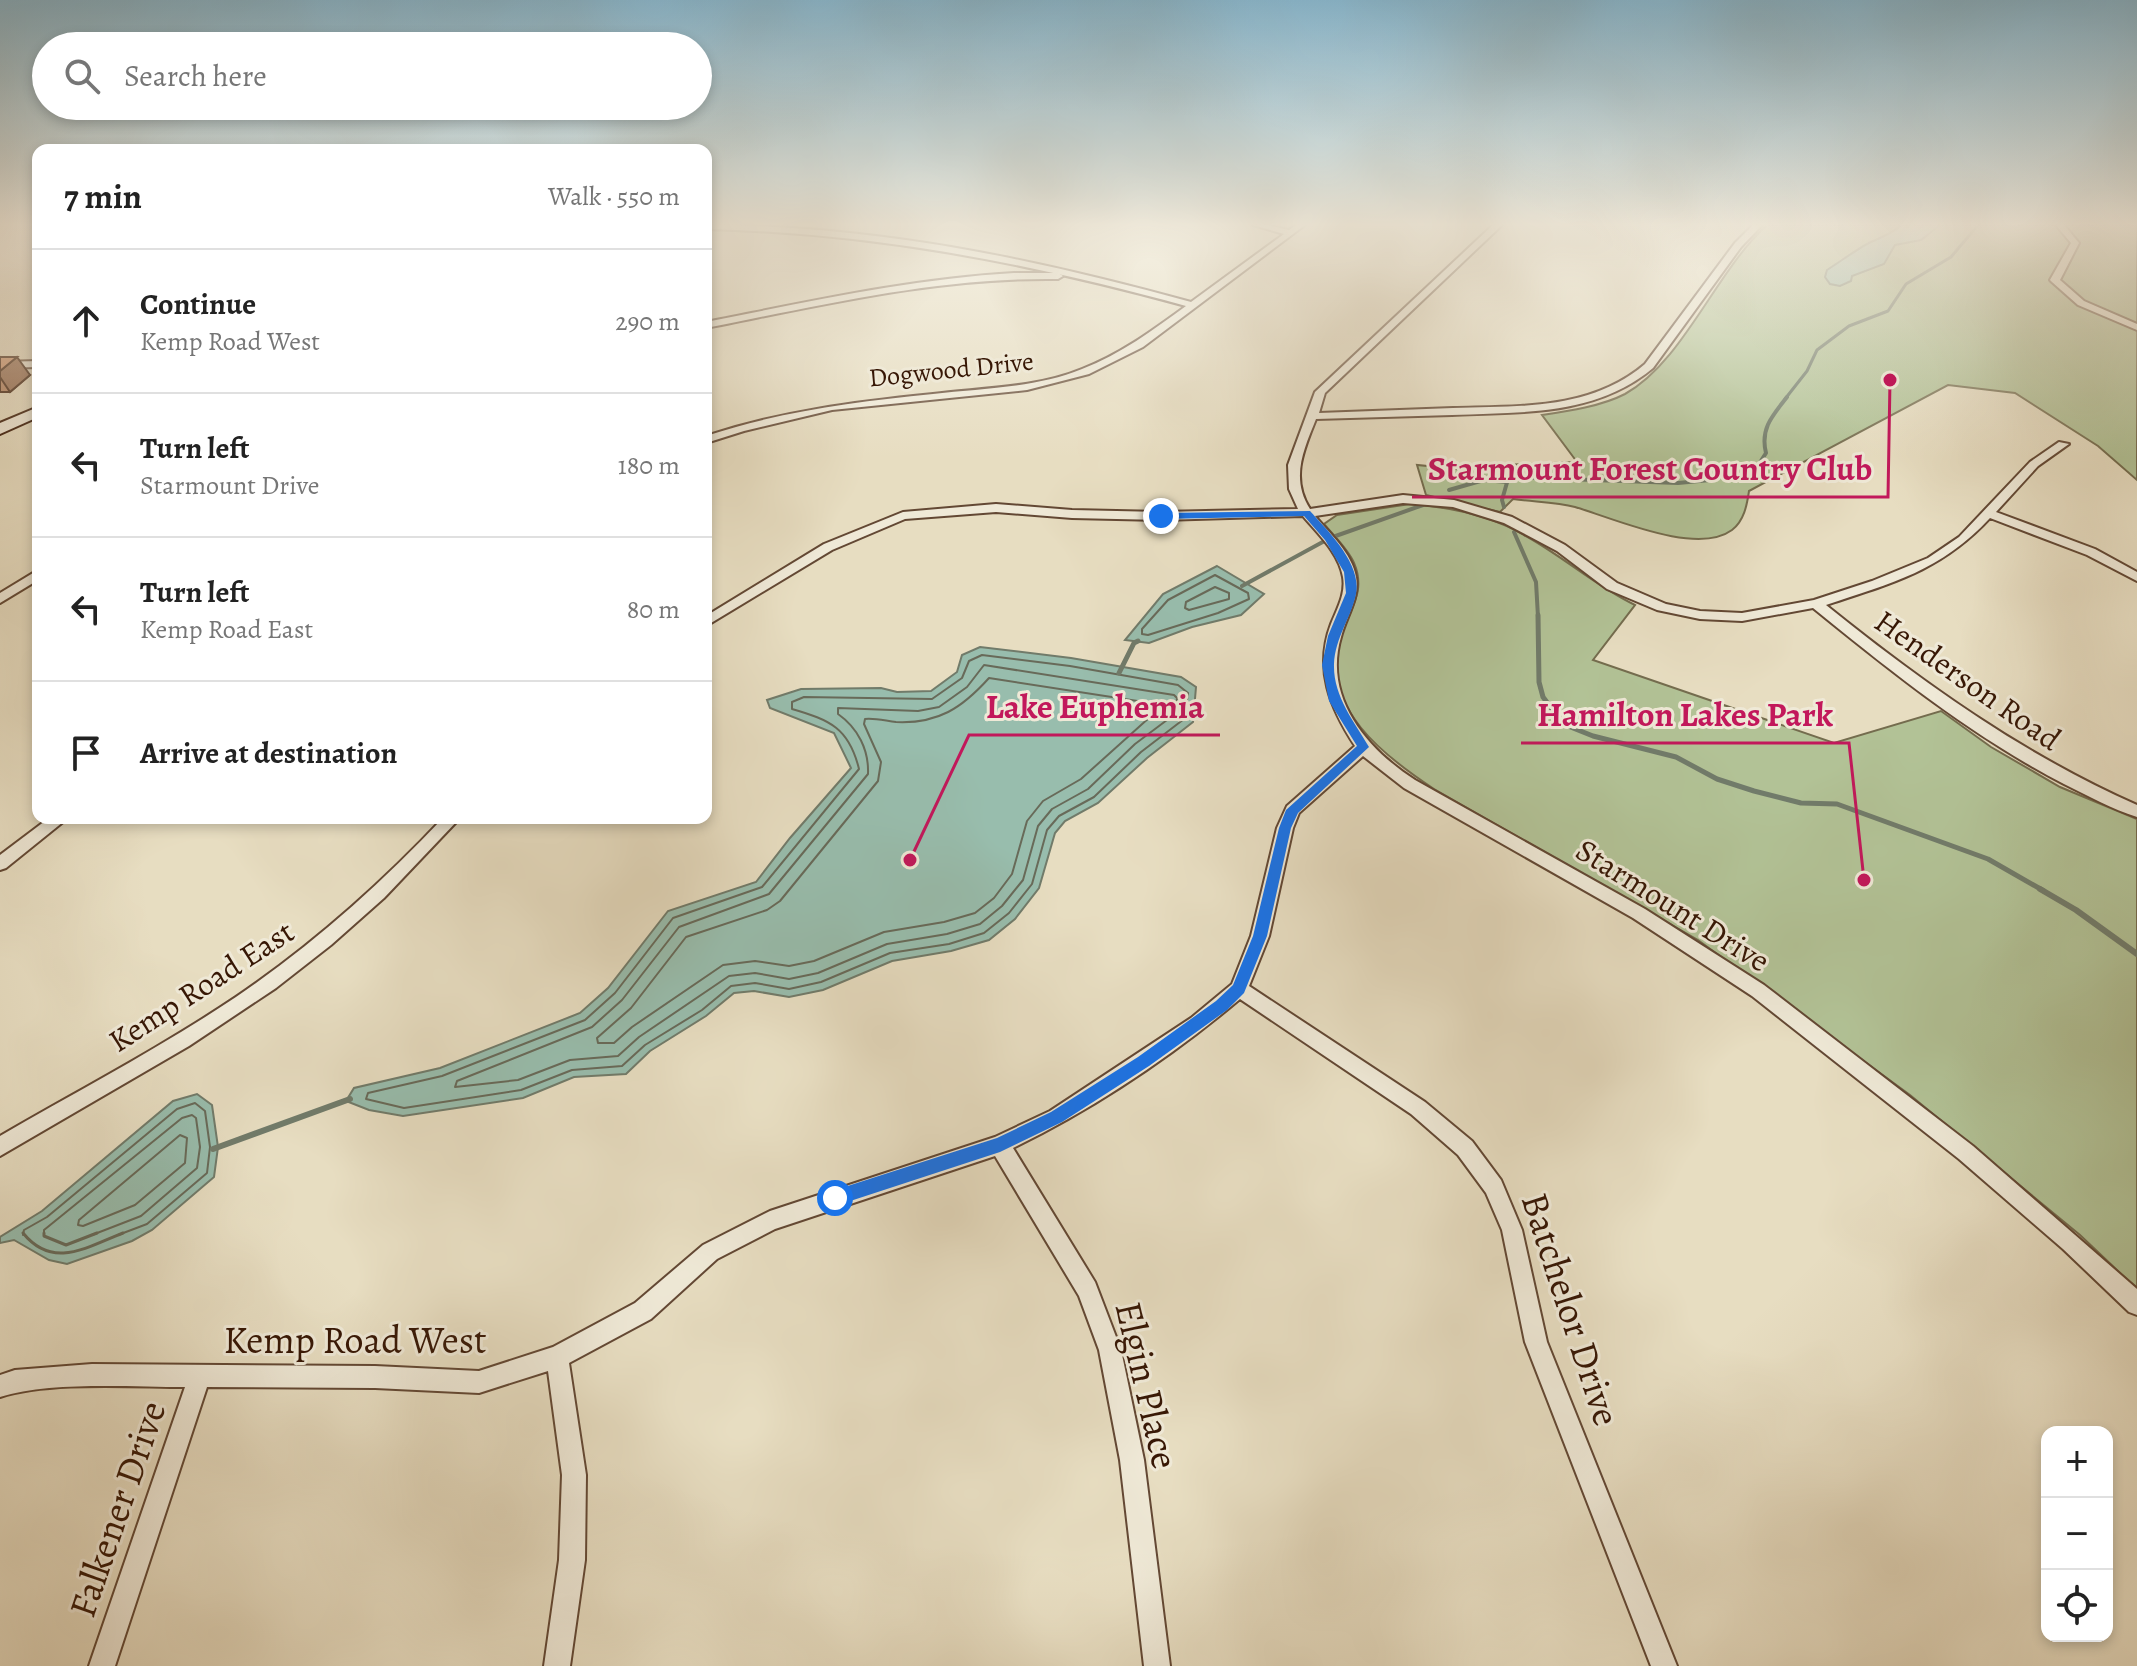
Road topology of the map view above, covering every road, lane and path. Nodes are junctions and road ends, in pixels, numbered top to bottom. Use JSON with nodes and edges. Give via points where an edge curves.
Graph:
{"nodes":[{"id":1,"x":821,"y":303,"type":"edge"},
{"id":2,"x":1185,"y":303,"type":"edge"},
{"id":3,"x":1196,"y":303,"type":"edge"},
{"id":4,"x":1412,"y":303,"type":"edge"},
{"id":5,"x":1696,"y":303,"type":"edge"},
{"id":6,"x":2082,"y":303,"type":"edge"},
{"id":7,"x":1193,"y":305,"type":"junction"},
{"id":8,"x":712,"y":324,"type":"edge"},
{"id":9,"x":2137,"y":327,"type":"edge"},
{"id":10,"x":32,"y":364,"type":"edge"},
{"id":11,"x":0,"y":365,"type":"edge"},
{"id":12,"x":32,"y":404,"type":"edge"},
{"id":13,"x":32,"y":414,"type":"edge"},
{"id":14,"x":1315,"y":416,"type":"junction"},
{"id":15,"x":0,"y":418,"type":"edge"},
{"id":16,"x":0,"y":429,"type":"edge"},
{"id":17,"x":712,"y":438,"type":"edge"},
{"id":18,"x":2063,"y":444,"type":"dead end"},
{"id":19,"x":1306,"y":513,"type":"junction"},
{"id":20,"x":1991,"y":514,"type":"junction"},
{"id":21,"x":2137,"y":577,"type":"edge"},
{"id":22,"x":32,"y":578,"type":"edge"},
{"id":23,"x":0,"y":599,"type":"edge"},
{"id":24,"x":1816,"y":604,"type":"junction"},
{"id":25,"x":712,"y":618,"type":"edge"},
{"id":26,"x":1363,"y":747,"type":"junction"},
{"id":27,"x":2137,"y":811,"type":"edge"},
{"id":28,"x":52,"y":824,"type":"edge"},
{"id":29,"x":447,"y":824,"type":"edge"},
{"id":30,"x":0,"y":864,"type":"edge"},
{"id":31,"x":1239,"y":989,"type":"junction"},
{"id":32,"x":1000,"y":1145,"type":"junction"},
{"id":33,"x":0,"y":1147,"type":"edge"},
{"id":34,"x":2137,"y":1304,"type":"edge"},
{"id":35,"x":557,"y":1357,"type":"junction"},
{"id":36,"x":200,"y":1375,"type":"junction"},
{"id":37,"x":0,"y":1386,"type":"edge"},
{"id":38,"x":102,"y":1666,"type":"edge"},
{"id":39,"x":557,"y":1666,"type":"edge"},
{"id":40,"x":1157,"y":1666,"type":"edge"},
{"id":41,"x":1664,"y":1666,"type":"edge"}],
"edges":[{"from":1,"to":8,"type":"street"},
{"from":2,"to":7,"type":"street"},
{"from":3,"to":7,"type":"street","name":"Dogwood Drive"},
{"from":4,"to":14,"type":"street","via":[[1320,392]]},
{"from":5,"to":14,"type":"street","via":[[1633,382],[1585,401],[1528,409]]},
{"from":6,"to":9,"type":"street"},
{"from":7,"to":17,"type":"street","name":"Dogwood Drive","via":[[1115,359],[1051,382],[832,407]]},
{"from":10,"to":11,"type":"street"},
{"from":12,"to":15,"type":"main road"},
{"from":13,"to":16,"type":"main road"},
{"from":14,"to":19,"type":"street","via":[[1295,460],[1293,478]]},
{"from":18,"to":20,"type":"street","via":[[2034,464]]},
{"from":19,"to":24,"type":"street","via":[[1403,499],[1454,504],[1527,528],[1612,586],[1662,607],[1720,617]]},
{"from":19,"to":25,"type":"street","via":[[1161,516],[996,508],[903,516],[828,547]]},
{"from":19,"to":26,"type":"street","name":"Starmount Drive","via":[[1349,572],[1351,593],[1333,636],[1328,665],[1335,701]]},
{"from":20,"to":21,"type":"street","via":[[2091,552]]},
{"from":20,"to":24,"type":"street","via":[[1932,561]]},
{"from":22,"to":23,"type":"street"},
{"from":24,"to":27,"type":"street","name":"Henderson Road","via":[[1999,742],[2052,774]]},
{"from":26,"to":31,"type":"street","name":"Kemp Road West","via":[[1293,810],[1260,936]]},
{"from":26,"to":34,"type":"street","name":"Starmount Drive","via":[[1430,795],[1695,948],[1798,1020],[2006,1184]]},
{"from":28,"to":30,"type":"street"},
{"from":29,"to":33,"type":"street","name":"Kemp Road East","via":[[411,864],[318,946],[241,1004]]},
{"from":31,"to":32,"type":"street","name":"Kemp Road West","via":[[1144,1062],[1057,1117]]},
{"from":31,"to":41,"type":"street","name":"Batchelor Drive","via":[[1418,1108],[1465,1148],[1494,1187],[1512,1230],[1536,1342]]},
{"from":32,"to":35,"type":"street","name":"Kemp Road West","via":[[770,1221],[710,1252],[643,1311]]},
{"from":32,"to":40,"type":"street","name":"Elgin Place","via":[[1087,1290],[1110,1350],[1132,1460]]},
{"from":35,"to":36,"type":"street","name":"Kemp Road West","via":[[479,1382]]},
{"from":35,"to":39,"type":"street","via":[[574,1475],[572,1560]]},
{"from":36,"to":37,"type":"street","name":"Kemp Road West","via":[[92,1375]]},
{"from":36,"to":38,"type":"street","name":"Falkener Drive"}]}
